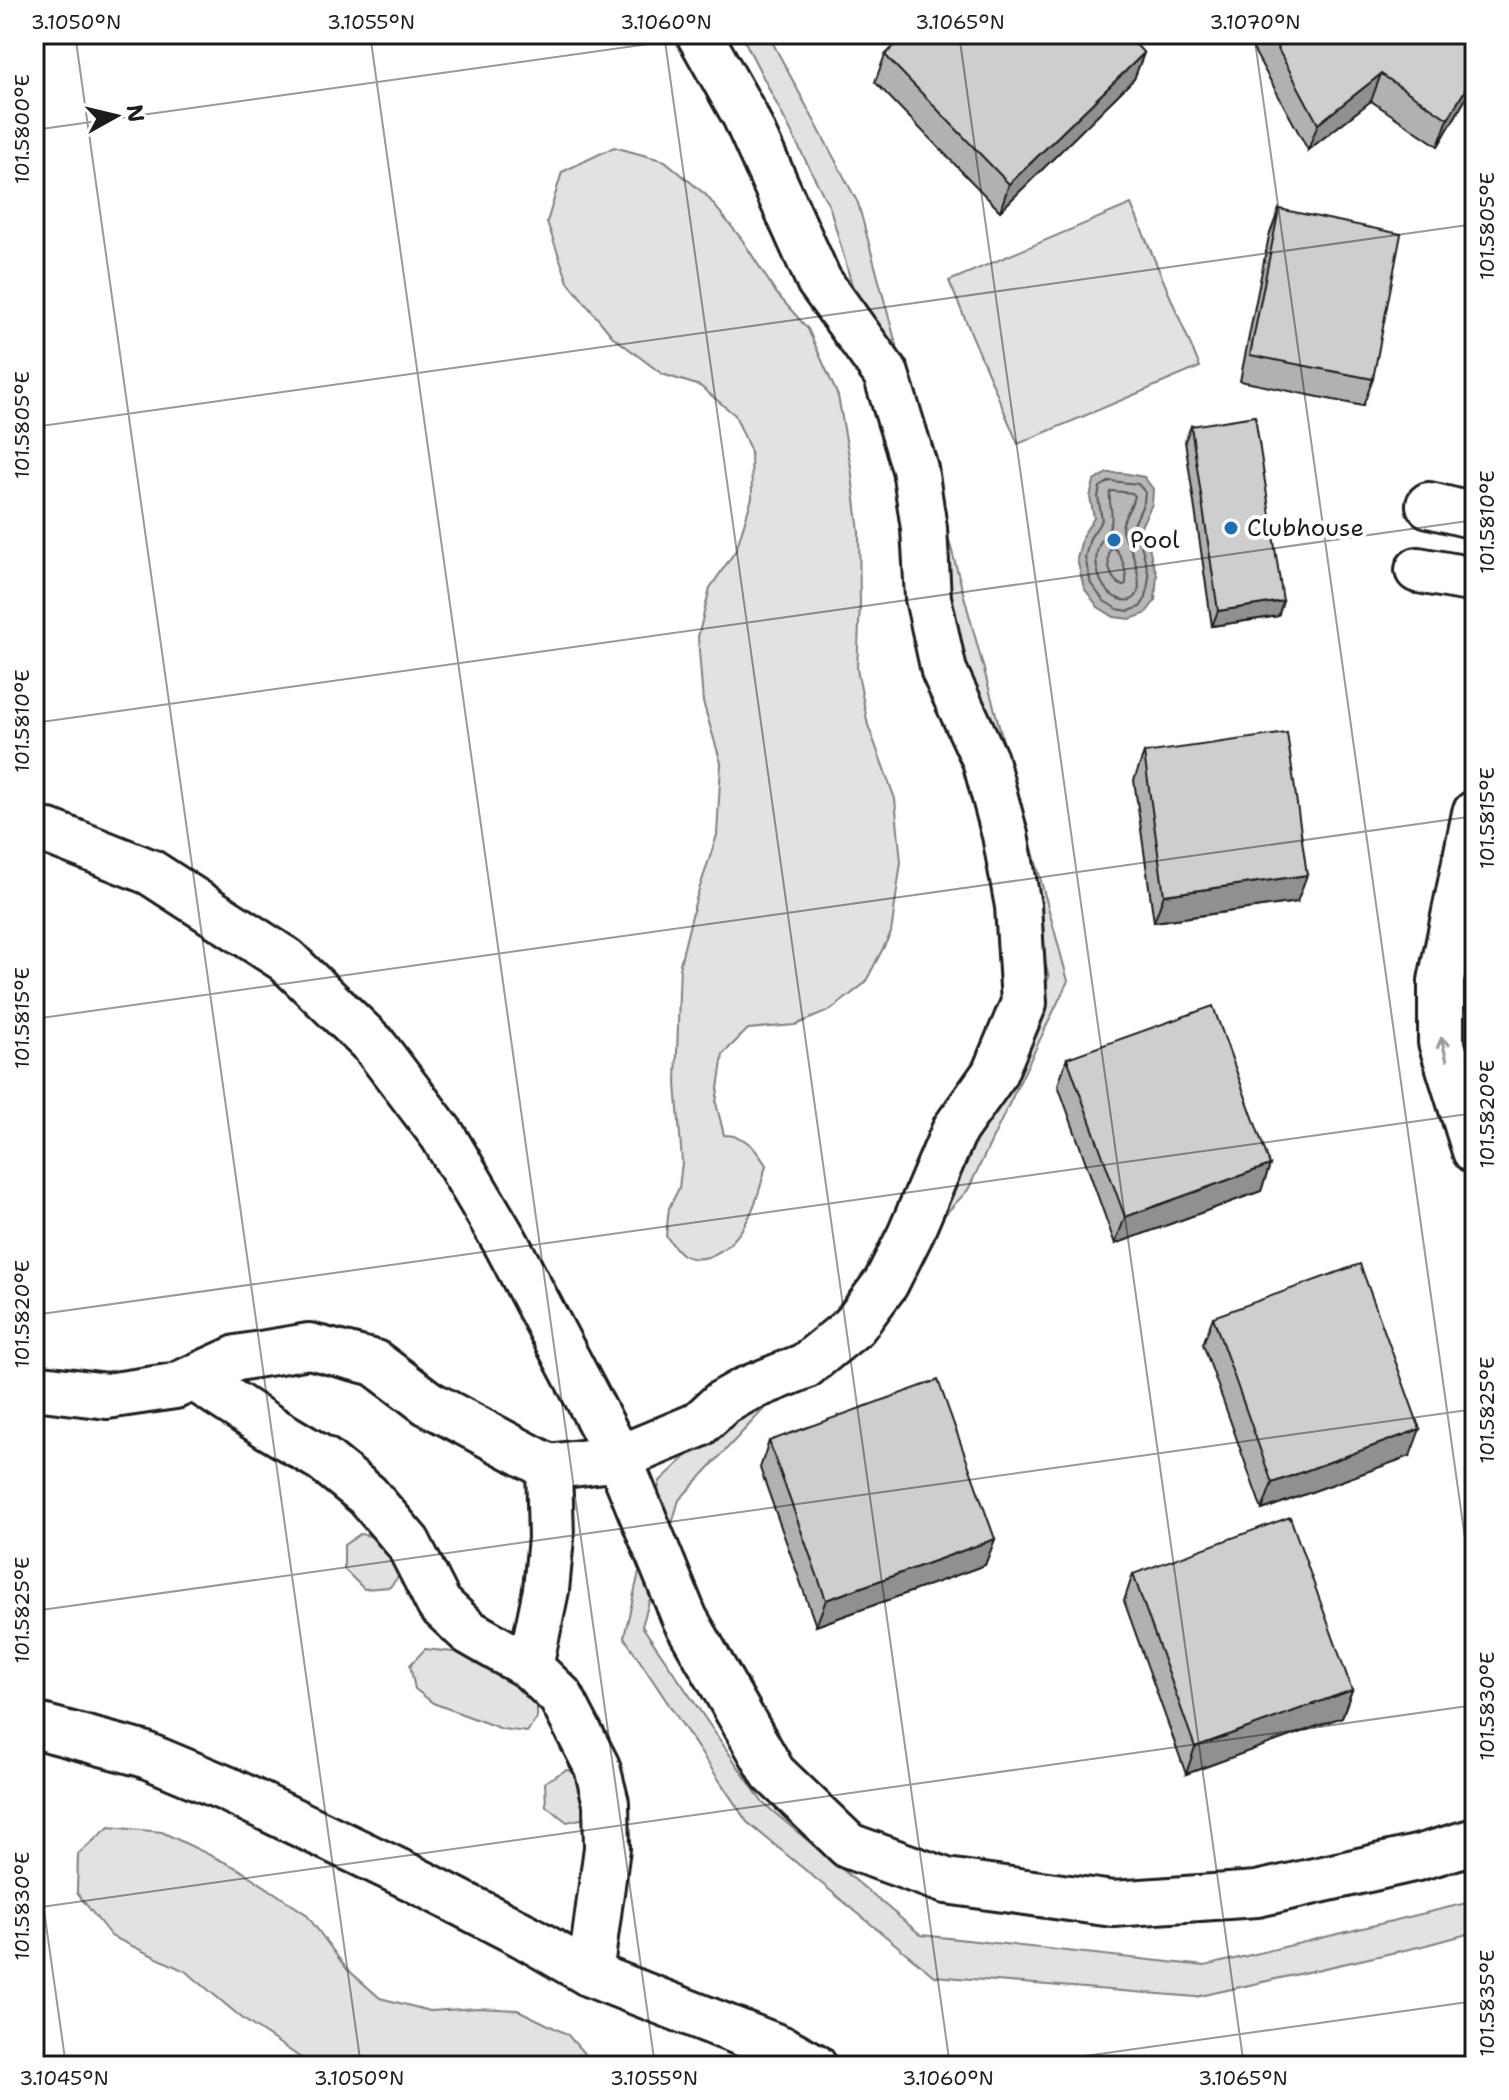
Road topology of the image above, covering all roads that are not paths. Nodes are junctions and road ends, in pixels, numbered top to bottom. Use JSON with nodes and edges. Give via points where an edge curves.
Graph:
{"nodes":[{"id":1,"x":699,"y":34,"type":"edge"},
{"id":2,"x":1429,"y":505,"type":"dead end"},
{"id":3,"x":1475,"y":516,"type":"edge"},
{"id":4,"x":1418,"y":570,"type":"dead end"},
{"id":5,"x":1475,"y":580,"type":"edge"},
{"id":6,"x":1475,"y":813,"type":"edge"},
{"id":7,"x":34,"y":832,"type":"edge"},
{"id":8,"x":1475,"y":1151,"type":"edge"},
{"id":9,"x":194,"y":1378,"type":"junction"},
{"id":10,"x":34,"y":1387,"type":"edge"},
{"id":11,"x":619,"y":1458,"type":"junction"},
{"id":12,"x":549,"y":1467,"type":"junction"},
{"id":13,"x":530,"y":1667,"type":"junction"},
{"id":14,"x":34,"y":1725,"type":"edge"},
{"id":15,"x":1475,"y":1841,"type":"edge"},
{"id":16,"x":590,"y":1974,"type":"junction"},
{"id":17,"x":814,"y":2066,"type":"edge"}],
"edges":[{"from":1,"to":11,"type":"street","via":[[745,116],[819,281],[886,374],[915,469],[928,598],[944,671],[985,760],[1005,835],[1018,906],[1024,1003],[994,1074],[955,1129],[886,1283],[854,1326],[805,1366],[745,1390],[698,1425]]},
{"from":2,"to":3,"type":"street"},
{"from":4,"to":5,"type":"street"},
{"from":8,"to":6,"type":"street","one_way":true,"via":[[1441,1042],[1441,981]]},
{"from":7,"to":11,"type":"street","via":[[49,832],[150,872],[286,960],[374,1045],[443,1136]]},
{"from":9,"to":10,"type":"street","via":[[107,1396]]},
{"from":9,"to":12,"type":"street","via":[[237,1358],[309,1346],[375,1363],[428,1403]]},
{"from":9,"to":13,"type":"street","via":[[324,1460],[367,1495],[408,1543],[439,1604],[469,1632]]},
{"from":11,"to":12,"type":"street"},
{"from":11,"to":15,"type":"street","via":[[685,1619],[773,1773],[849,1846],[946,1881],[1113,1904],[1257,1894]]},
{"from":12,"to":13,"type":"street","via":[[546,1590]]},
{"from":13,"to":16,"type":"street","via":[[561,1697],[597,1767],[606,1803],[607,1848]]},
{"from":14,"to":16,"type":"street","via":[[143,1754],[227,1789],[412,1878]]},
{"from":16,"to":17,"type":"street"}]}
